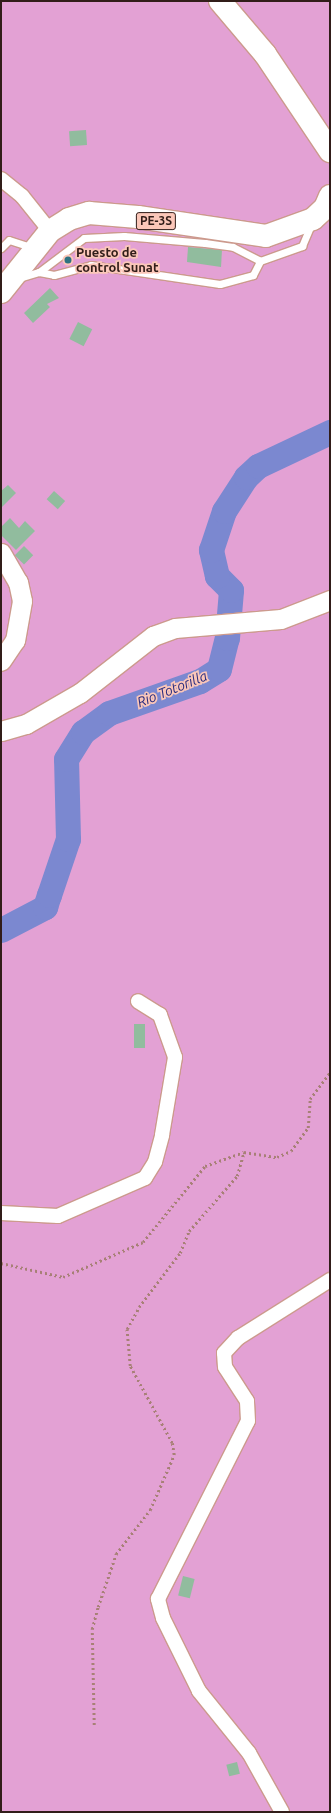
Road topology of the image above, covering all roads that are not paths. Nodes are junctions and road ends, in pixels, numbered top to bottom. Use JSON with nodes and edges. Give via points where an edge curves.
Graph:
{"nodes":[{"id":1,"x":220,"y":1,"type":"edge"},
{"id":2,"x":330,"y":151,"type":"edge"},
{"id":3,"x":1,"y":179,"type":"edge"},
{"id":4,"x":330,"y":196,"type":"edge"},
{"id":5,"x":313,"y":219,"type":"junction"},
{"id":6,"x":50,"y":231,"type":"junction"},
{"id":7,"x":1,"y":248,"type":"edge"},
{"id":8,"x":34,"y":248,"type":"junction"},
{"id":9,"x":260,"y":261,"type":"junction"},
{"id":10,"x":39,"y":272,"type":"junction"},
{"id":11,"x":7,"y":284,"type":"edge"},
{"id":12,"x":1,"y":553,"type":"edge"},
{"id":13,"x":330,"y":600,"type":"edge"},
{"id":14,"x":1,"y":661,"type":"edge"},
{"id":15,"x":1,"y":732,"type":"edge"},
{"id":16,"x":138,"y":1001,"type":"dead end"},
{"id":17,"x":1,"y":1213,"type":"edge"},
{"id":18,"x":330,"y":1280,"type":"edge"},
{"id":19,"x":282,"y":1812,"type":"edge"}],
"edges":[{"from":1,"to":2,"type":"highway","via":[[265,54]]},
{"from":3,"to":6,"type":"street","via":[[22,196]]},
{"from":4,"to":5,"type":"highway","number":"PE-3S","via":[[325,208]]},
{"from":5,"to":6,"type":"highway","number":"PE-3S","via":[[266,236],[89,213],[69,219]]},
{"from":5,"to":9,"type":"lane","via":[[311,233],[302,246]]},
{"from":6,"to":8,"type":"highway","number":"PE-3S"},
{"from":7,"to":8,"type":"lane","via":[[9,240]]},
{"from":8,"to":11,"type":"highway","number":"PE-3S"},
{"from":9,"to":10,"type":"lane","via":[[253,275],[220,284],[91,265],[54,275]]},
{"from":9,"to":10,"type":"lane","via":[[233,247],[124,236],[84,238]]},
{"from":10,"to":11,"type":"lane"},
{"from":12,"to":14,"type":"street","via":[[18,582],[22,601],[15,640]]},
{"from":13,"to":15,"type":"street","via":[[281,619],[175,628],[153,636],[102,679],[42,715]]},
{"from":16,"to":17,"type":"street","via":[[160,1015],[175,1057],[162,1135],[155,1162],[145,1178],[58,1216]]},
{"from":18,"to":19,"type":"street","via":[[238,1338],[224,1353],[224,1367],[247,1401],[248,1421],[158,1600],[163,1618],[199,1691],[249,1753]]}]}
